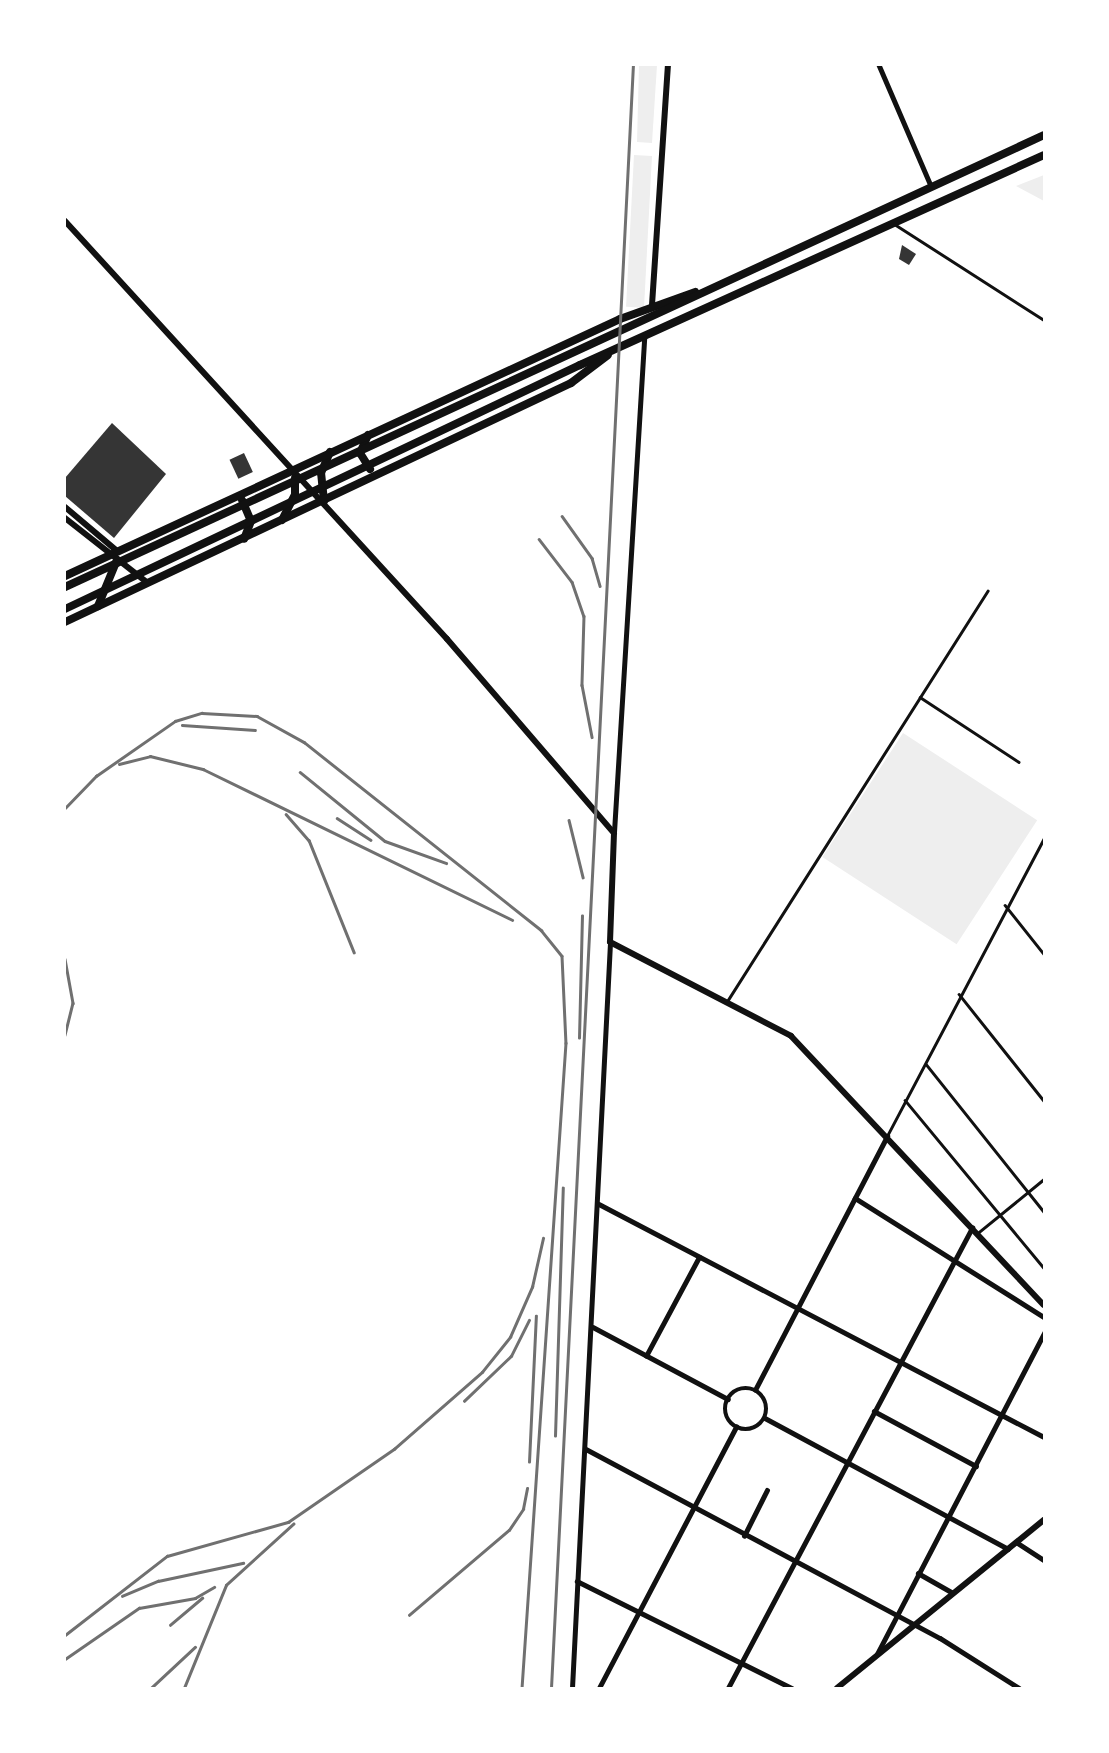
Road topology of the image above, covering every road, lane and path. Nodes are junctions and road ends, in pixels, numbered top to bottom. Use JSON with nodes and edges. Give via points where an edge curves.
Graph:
{"nodes":[{"id":1,"x":668,"y":65,"type":"edge"},
{"id":2,"x":879,"y":65,"type":"edge"},
{"id":3,"x":1044,"y":135,"type":"edge"},
{"id":4,"x":1044,"y":155,"type":"edge"},
{"id":5,"x":931,"y":186,"type":"junction"},
{"id":6,"x":65,"y":221,"type":"edge"},
{"id":7,"x":896,"y":225,"type":"junction"},
{"id":8,"x":701,"y":292,"type":"junction"},
{"id":9,"x":652,"y":304,"type":"junction"},
{"id":10,"x":1044,"y":320,"type":"edge"},
{"id":11,"x":645,"y":338,"type":"junction"},
{"id":12,"x":613,"y":351,"type":"junction"},
{"id":13,"x":368,"y":435,"type":"junction"},
{"id":14,"x":330,"y":452,"type":"junction"},
{"id":15,"x":295,"y":471,"type":"junction"},
{"id":16,"x":380,"y":472,"type":"junction"},
{"id":17,"x":239,"y":497,"type":"junction"},
{"id":18,"x":324,"y":501,"type":"junction"},
{"id":19,"x":65,"y":507,"type":"edge"},
{"id":20,"x":65,"y":518,"type":"edge"},
{"id":21,"x":282,"y":520,"type":"junction"},
{"id":22,"x":244,"y":539,"type":"junction"},
{"id":23,"x":115,"y":555,"type":"junction"},
{"id":24,"x":88,"y":566,"type":"junction"},
{"id":25,"x":65,"y":576,"type":"edge"},
{"id":26,"x":148,"y":583,"type":"junction"},
{"id":27,"x":65,"y":587,"type":"edge"},
{"id":28,"x":987,"y":591,"type":"dead end"},
{"id":29,"x":96,"y":608,"type":"junction"},
{"id":30,"x":65,"y":609,"type":"edge"},
{"id":31,"x":65,"y":622,"type":"edge"},
{"id":32,"x":920,"y":697,"type":"junction"},
{"id":33,"x":1019,"y":762,"type":"dead end"},
{"id":34,"x":614,"y":833,"type":"junction"},
{"id":35,"x":1044,"y":838,"type":"edge"},
{"id":36,"x":1004,"y":904,"type":"junction"},
{"id":37,"x":610,"y":942,"type":"junction"},
{"id":38,"x":1044,"y":954,"type":"edge"},
{"id":39,"x":959,"y":994,"type":"junction"},
{"id":40,"x":726,"y":1003,"type":"junction"},
{"id":41,"x":926,"y":1064,"type":"junction"},
{"id":42,"x":905,"y":1100,"type":"junction"},
{"id":43,"x":1044,"y":1101,"type":"edge"},
{"id":44,"x":887,"y":1136,"type":"junction"},
{"id":45,"x":1044,"y":1179,"type":"edge"},
{"id":46,"x":1028,"y":1191,"type":"junction"},
{"id":47,"x":855,"y":1198,"type":"junction"},
{"id":48,"x":599,"y":1204,"type":"junction"},
{"id":49,"x":1044,"y":1212,"type":"edge"},
{"id":50,"x":996,"y":1217,"type":"junction"},
{"id":51,"x":973,"y":1226,"type":"junction"},
{"id":52,"x":979,"y":1232,"type":"junction"},
{"id":53,"x":699,"y":1257,"type":"junction"},
{"id":54,"x":954,"y":1260,"type":"junction"},
{"id":55,"x":1044,"y":1268,"type":"edge"},
{"id":56,"x":1044,"y":1305,"type":"edge"},
{"id":57,"x":798,"y":1308,"type":"junction"},
{"id":58,"x":1044,"y":1317,"type":"edge"},
{"id":59,"x":593,"y":1327,"type":"junction"},
{"id":60,"x":1044,"y":1333,"type":"edge"},
{"id":61,"x":646,"y":1356,"type":"junction"},
{"id":62,"x":898,"y":1363,"type":"junction"},
{"id":63,"x":755,"y":1390,"type":"junction"},
{"id":64,"x":728,"y":1399,"type":"junction"},
{"id":65,"x":874,"y":1411,"type":"junction"},
{"id":66,"x":1003,"y":1416,"type":"junction"},
{"id":67,"x":765,"y":1418,"type":"junction"},
{"id":68,"x":736,"y":1427,"type":"junction"},
{"id":69,"x":1044,"y":1437,"type":"edge"},
{"id":70,"x":586,"y":1449,"type":"junction"},
{"id":71,"x":846,"y":1460,"type":"junction"},
{"id":72,"x":976,"y":1466,"type":"junction"},
{"id":73,"x":766,"y":1490,"type":"dead end"},
{"id":74,"x":693,"y":1509,"type":"junction"},
{"id":75,"x":950,"y":1515,"type":"junction"},
{"id":76,"x":1044,"y":1520,"type":"edge"},
{"id":77,"x":744,"y":1536,"type":"junction"},
{"id":78,"x":1016,"y":1542,"type":"junction"},
{"id":79,"x":1008,"y":1549,"type":"junction"},
{"id":80,"x":1044,"y":1560,"type":"edge"},
{"id":81,"x":794,"y":1563,"type":"junction"},
{"id":82,"x":918,"y":1573,"type":"junction"},
{"id":83,"x":577,"y":1581,"type":"junction"},
{"id":84,"x":953,"y":1593,"type":"junction"},
{"id":85,"x":640,"y":1611,"type":"junction"},
{"id":86,"x":895,"y":1616,"type":"junction"},
{"id":87,"x":912,"y":1626,"type":"junction"},
{"id":88,"x":877,"y":1655,"type":"junction"},
{"id":89,"x":741,"y":1663,"type":"junction"},
{"id":90,"x":572,"y":1688,"type":"edge"},
{"id":91,"x":599,"y":1688,"type":"edge"},
{"id":92,"x":728,"y":1688,"type":"edge"},
{"id":93,"x":792,"y":1688,"type":"edge"},
{"id":94,"x":837,"y":1688,"type":"edge"},
{"id":95,"x":1019,"y":1688,"type":"edge"}],
"edges":[{"from":1,"to":9,"type":"street"},
{"from":2,"to":5,"type":"street"},
{"from":3,"to":5,"type":"highway"},
{"from":4,"to":7,"type":"highway"},
{"from":5,"to":8,"type":"highway"},
{"from":6,"to":15,"type":"street"},
{"from":7,"to":10,"type":"lane"},
{"from":7,"to":11,"type":"highway"},
{"from":8,"to":9,"type":"highway"},
{"from":8,"to":27,"type":"highway"},
{"from":9,"to":13,"type":"highway"},
{"from":11,"to":12,"type":"highway"},
{"from":11,"to":34,"type":"street"},
{"from":12,"to":16,"type":"highway","via":[[571,383]]},
{"from":12,"to":30,"type":"highway"},
{"from":13,"to":14,"type":"highway"},
{"from":13,"to":16,"type":"highway","via":[[362,459]]},
{"from":14,"to":15,"type":"highway"},
{"from":14,"to":18,"type":"highway","via":[[321,473]]},
{"from":15,"to":17,"type":"highway"},
{"from":15,"to":18,"type":"street"},
{"from":15,"to":21,"type":"highway","via":[[295,495]]},
{"from":16,"to":18,"type":"highway"},
{"from":17,"to":22,"type":"highway","via":[[251,521]]},
{"from":17,"to":23,"type":"highway"},
{"from":18,"to":21,"type":"highway"},
{"from":18,"to":34,"type":"street"},
{"from":19,"to":23,"type":"street"},
{"from":20,"to":23,"type":"street"},
{"from":21,"to":22,"type":"highway"},
{"from":22,"to":26,"type":"highway"},
{"from":23,"to":24,"type":"highway"},
{"from":23,"to":26,"type":"street"},
{"from":23,"to":29,"type":"highway"},
{"from":24,"to":25,"type":"highway"},
{"from":24,"to":29,"type":"highway","via":[[98,582]]},
{"from":26,"to":29,"type":"highway"},
{"from":28,"to":32,"type":"lane"},
{"from":29,"to":31,"type":"highway"},
{"from":32,"to":33,"type":"lane"},
{"from":32,"to":40,"type":"lane"},
{"from":34,"to":37,"type":"street"},
{"from":35,"to":36,"type":"lane"},
{"from":36,"to":38,"type":"lane"},
{"from":36,"to":39,"type":"lane"},
{"from":37,"to":40,"type":"street"},
{"from":37,"to":48,"type":"street"},
{"from":39,"to":41,"type":"lane"},
{"from":39,"to":43,"type":"lane"},
{"from":40,"to":44,"type":"street","via":[[791,1036]]},
{"from":41,"to":42,"type":"lane"},
{"from":41,"to":46,"type":"lane"},
{"from":42,"to":44,"type":"lane"},
{"from":42,"to":50,"type":"lane"},
{"from":44,"to":47,"type":"street"},
{"from":44,"to":51,"type":"street"},
{"from":45,"to":46,"type":"lane"},
{"from":46,"to":49,"type":"lane"},
{"from":46,"to":50,"type":"lane"},
{"from":47,"to":54,"type":"street"},
{"from":47,"to":57,"type":"street"},
{"from":48,"to":53,"type":"street"},
{"from":48,"to":59,"type":"street"},
{"from":50,"to":52,"type":"lane"},
{"from":50,"to":55,"type":"lane"},
{"from":51,"to":52,"type":"street"},
{"from":51,"to":54,"type":"street"},
{"from":52,"to":56,"type":"street"},
{"from":53,"to":57,"type":"street"},
{"from":53,"to":61,"type":"street"},
{"from":54,"to":58,"type":"street"},
{"from":54,"to":62,"type":"street"},
{"from":57,"to":62,"type":"street"},
{"from":57,"to":63,"type":"street"},
{"from":59,"to":61,"type":"street"},
{"from":59,"to":70,"type":"street"},
{"from":60,"to":66,"type":"street"},
{"from":61,"to":64,"type":"street"},
{"from":62,"to":65,"type":"street"},
{"from":62,"to":66,"type":"street"},
{"from":63,"to":64,"type":"street","via":[[742,1388]]},
{"from":63,"to":67,"type":"street","via":[[767,1405]]},
{"from":64,"to":68,"type":"street","via":[[726,1415]]},
{"from":65,"to":71,"type":"street"},
{"from":65,"to":72,"type":"street"},
{"from":66,"to":69,"type":"street"},
{"from":66,"to":72,"type":"street"},
{"from":67,"to":68,"type":"street","via":[[756,1427]]},
{"from":67,"to":71,"type":"street"},
{"from":68,"to":74,"type":"street"},
{"from":70,"to":74,"type":"street"},
{"from":70,"to":83,"type":"street"},
{"from":71,"to":75,"type":"street"},
{"from":71,"to":81,"type":"street"},
{"from":72,"to":75,"type":"street"},
{"from":73,"to":77,"type":"street"},
{"from":74,"to":77,"type":"street"},
{"from":74,"to":85,"type":"street"},
{"from":75,"to":79,"type":"street"},
{"from":75,"to":82,"type":"street"},
{"from":76,"to":78,"type":"street"},
{"from":77,"to":81,"type":"street"},
{"from":78,"to":79,"type":"street"},
{"from":78,"to":80,"type":"street"},
{"from":79,"to":84,"type":"street"},
{"from":81,"to":86,"type":"street"},
{"from":81,"to":89,"type":"street"},
{"from":82,"to":84,"type":"street"},
{"from":82,"to":86,"type":"street"},
{"from":83,"to":85,"type":"street"},
{"from":83,"to":90,"type":"street"},
{"from":84,"to":87,"type":"street"},
{"from":85,"to":89,"type":"street"},
{"from":85,"to":91,"type":"street"},
{"from":86,"to":87,"type":"street"},
{"from":86,"to":88,"type":"street"},
{"from":87,"to":88,"type":"street"},
{"from":87,"to":95,"type":"street"},
{"from":88,"to":94,"type":"street"},
{"from":89,"to":92,"type":"street"},
{"from":89,"to":93,"type":"street"}]}
